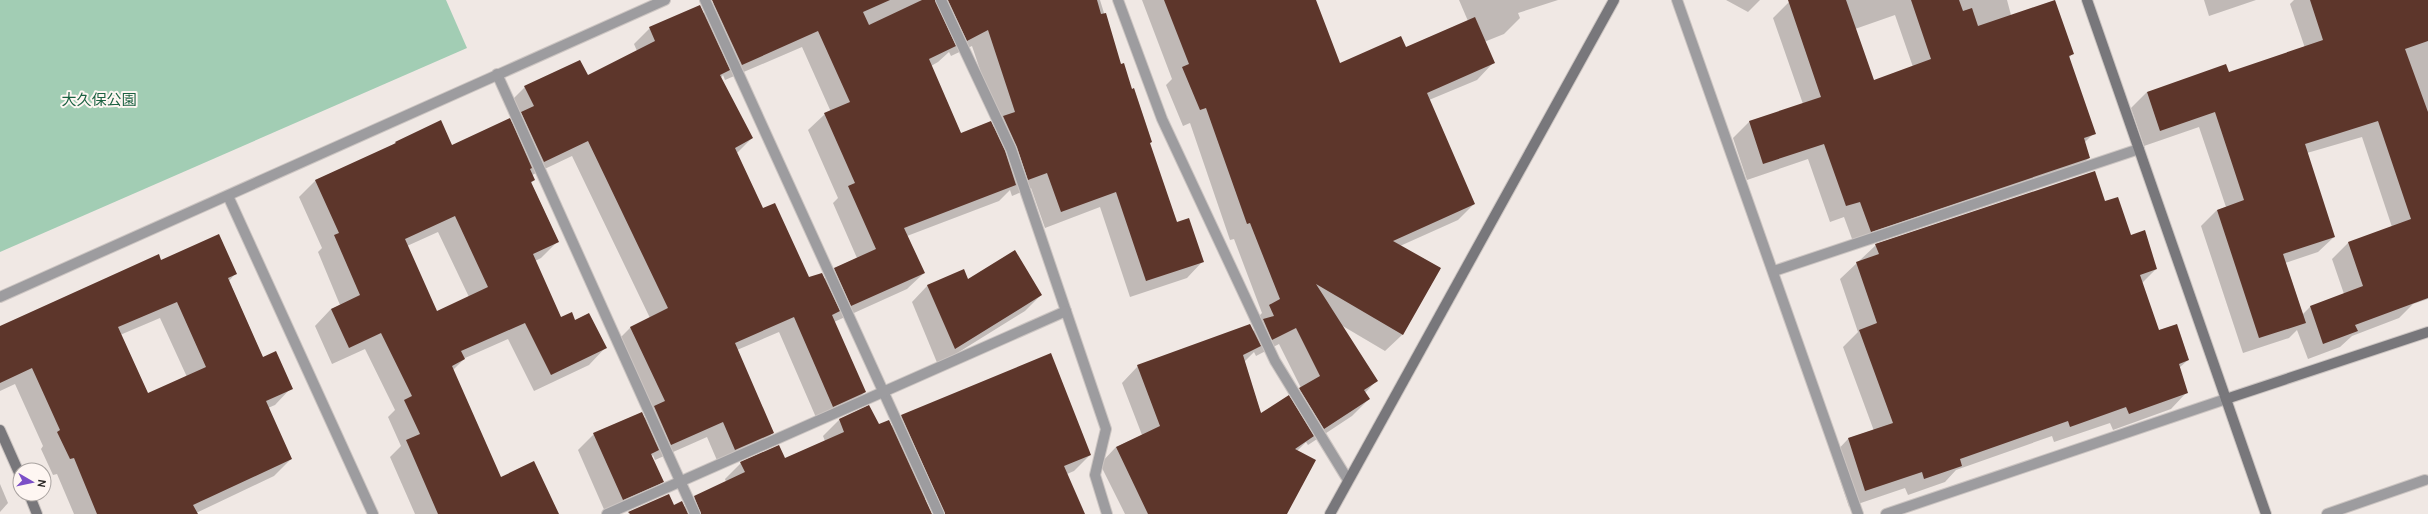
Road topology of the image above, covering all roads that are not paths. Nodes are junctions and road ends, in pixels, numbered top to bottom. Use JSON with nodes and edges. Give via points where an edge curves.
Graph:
{"nodes":[{"id":1,"x":665,"y":0,"type":"edge"},
{"id":2,"x":705,"y":0,"type":"edge"},
{"id":3,"x":941,"y":0,"type":"edge"},
{"id":4,"x":1118,"y":0,"type":"edge"},
{"id":5,"x":1614,"y":0,"type":"edge"},
{"id":6,"x":1677,"y":0,"type":"edge"},
{"id":7,"x":2088,"y":0,"type":"edge"},
{"id":8,"x":497,"y":74,"type":"junction"},
{"id":9,"x":2139,"y":149,"type":"junction"},
{"id":10,"x":228,"y":196,"type":"junction"},
{"id":11,"x":1774,"y":271,"type":"junction"},
{"id":12,"x":0,"y":297,"type":"edge"},
{"id":13,"x":1066,"y":311,"type":"junction"},
{"id":14,"x":2428,"y":332,"type":"edge"},
{"id":15,"x":883,"y":390,"type":"junction"},
{"id":16,"x":2226,"y":399,"type":"junction"},
{"id":17,"x":0,"y":430,"type":"edge"},
{"id":18,"x":14,"y":462,"type":"edge"},
{"id":19,"x":1348,"y":480,"type":"junction"},
{"id":20,"x":2425,"y":480,"type":"dead end"},
{"id":21,"x":680,"y":481,"type":"junction"},
{"id":22,"x":32,"y":502,"type":"edge"},
{"id":23,"x":38,"y":514,"type":"edge"},
{"id":24,"x":373,"y":514,"type":"edge"},
{"id":25,"x":607,"y":514,"type":"edge"},
{"id":26,"x":695,"y":514,"type":"edge"},
{"id":27,"x":939,"y":514,"type":"edge"},
{"id":28,"x":1107,"y":514,"type":"edge"},
{"id":29,"x":1330,"y":514,"type":"edge"},
{"id":30,"x":1858,"y":514,"type":"edge"},
{"id":31,"x":1886,"y":514,"type":"edge"},
{"id":32,"x":2266,"y":514,"type":"edge"},
{"id":33,"x":2327,"y":514,"type":"edge"}],
"edges":[{"from":1,"to":8,"type":"street"},
{"from":2,"to":15,"type":"street"},
{"from":3,"to":13,"type":"street","via":[[1010,149]]},
{"from":4,"to":19,"type":"street","via":[[1162,119],[1275,361]]},
{"from":5,"to":19,"type":"street"},
{"from":6,"to":11,"type":"street"},
{"from":7,"to":9,"type":"street"},
{"from":8,"to":10,"type":"street"},
{"from":8,"to":21,"type":"street"},
{"from":9,"to":11,"type":"street"},
{"from":9,"to":16,"type":"street"},
{"from":10,"to":12,"type":"street"},
{"from":10,"to":24,"type":"street"},
{"from":11,"to":30,"type":"street"},
{"from":13,"to":15,"type":"street"},
{"from":13,"to":28,"type":"street","via":[[1106,429],[1095,475]]},
{"from":14,"to":16,"type":"street"},
{"from":15,"to":21,"type":"street"},
{"from":15,"to":27,"type":"street"},
{"from":16,"to":31,"type":"street"},
{"from":16,"to":32,"type":"street"},
{"from":17,"to":18,"type":"street"},
{"from":19,"to":29,"type":"street"},
{"from":20,"to":33,"type":"street"},
{"from":21,"to":25,"type":"street"},
{"from":21,"to":26,"type":"street"},
{"from":22,"to":23,"type":"street"}]}
